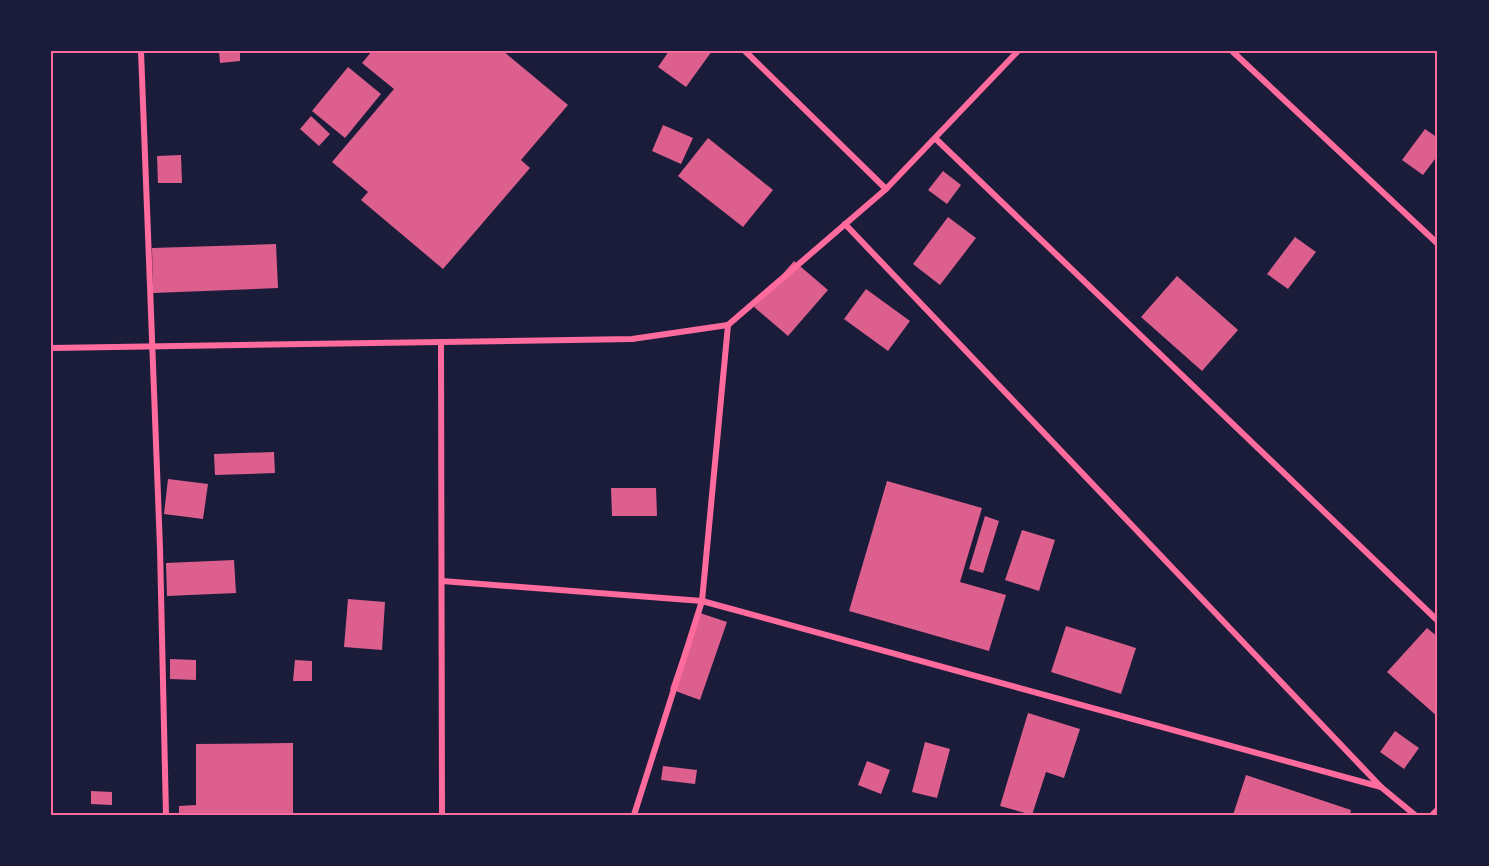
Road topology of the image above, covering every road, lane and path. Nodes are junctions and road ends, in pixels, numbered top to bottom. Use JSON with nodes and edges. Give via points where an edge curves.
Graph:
{"nodes":[{"id":1,"x":141,"y":51,"type":"edge"},
{"id":2,"x":745,"y":51,"type":"edge"},
{"id":3,"x":1018,"y":51,"type":"edge"},
{"id":4,"x":1232,"y":51,"type":"edge"},
{"id":5,"x":936,"y":139,"type":"junction"},
{"id":6,"x":886,"y":189,"type":"junction"},
{"id":7,"x":845,"y":224,"type":"junction"},
{"id":8,"x":1438,"y":244,"type":"edge"},
{"id":9,"x":728,"y":325,"type":"junction"},
{"id":10,"x":441,"y":342,"type":"junction"},
{"id":11,"x":152,"y":347,"type":"junction"},
{"id":12,"x":51,"y":348,"type":"edge"},
{"id":13,"x":442,"y":581,"type":"junction"},
{"id":14,"x":702,"y":602,"type":"junction"},
{"id":15,"x":1438,"y":621,"type":"edge"},
{"id":16,"x":1381,"y":787,"type":"junction"},
{"id":17,"x":1438,"y":809,"type":"edge"},
{"id":18,"x":166,"y":815,"type":"edge"},
{"id":19,"x":442,"y":815,"type":"edge"},
{"id":20,"x":634,"y":815,"type":"edge"},
{"id":21,"x":1415,"y":815,"type":"edge"},
{"id":22,"x":1432,"y":815,"type":"edge"}],
"edges":[{"from":1,"to":11,"type":"street"},
{"from":2,"to":6,"type":"street"},
{"from":3,"to":5,"type":"street"},
{"from":4,"to":8,"type":"street"},
{"from":5,"to":6,"type":"street"},
{"from":5,"to":15,"type":"street"},
{"from":6,"to":7,"type":"street"},
{"from":7,"to":9,"type":"street"},
{"from":7,"to":16,"type":"street"},
{"from":9,"to":10,"type":"street","via":[[632,339]]},
{"from":9,"to":14,"type":"street"},
{"from":10,"to":11,"type":"street"},
{"from":10,"to":13,"type":"street"},
{"from":11,"to":12,"type":"street"},
{"from":11,"to":18,"type":"street"},
{"from":13,"to":14,"type":"street"},
{"from":13,"to":19,"type":"street"},
{"from":14,"to":16,"type":"street"},
{"from":14,"to":20,"type":"street"},
{"from":16,"to":21,"type":"street"},
{"from":17,"to":22,"type":"street"}]}
